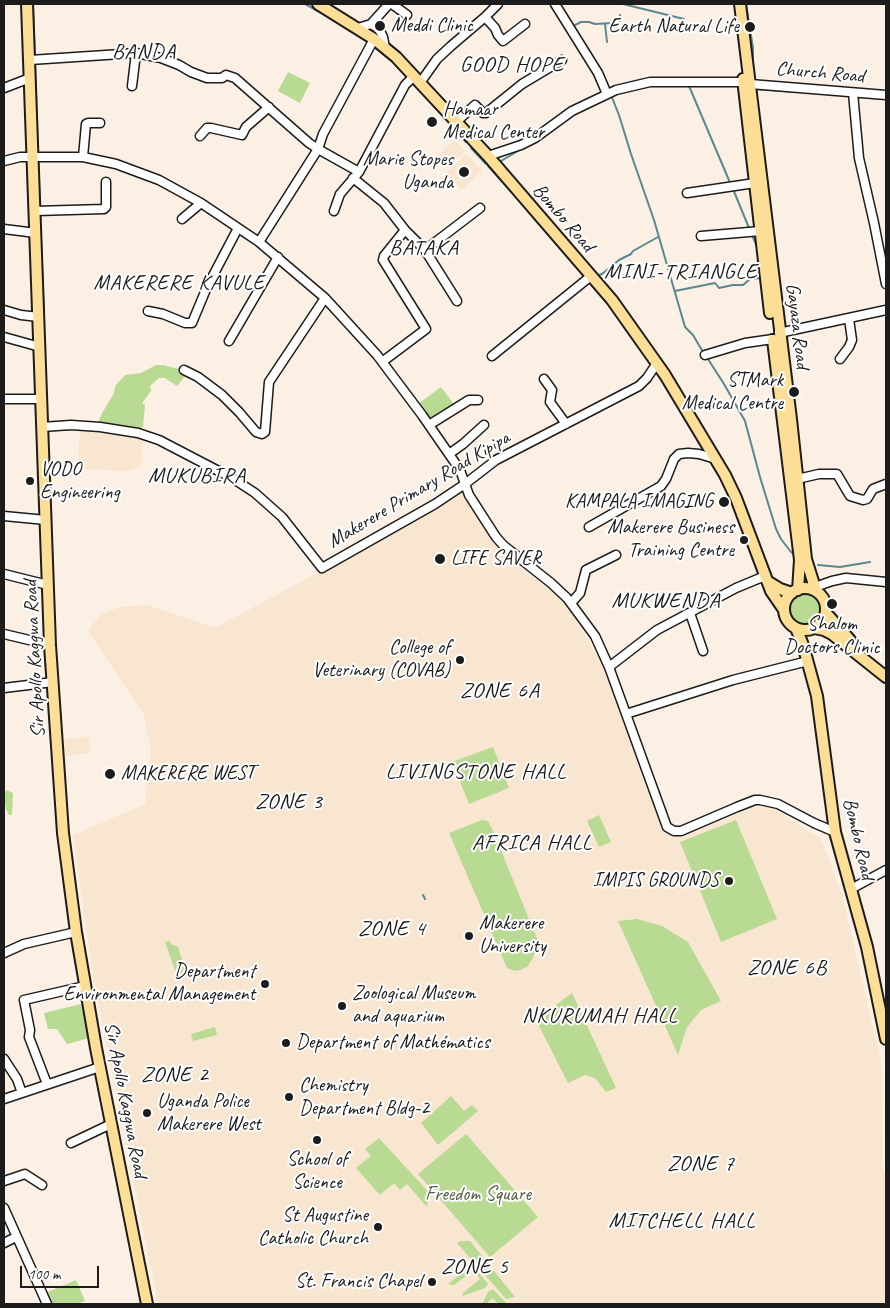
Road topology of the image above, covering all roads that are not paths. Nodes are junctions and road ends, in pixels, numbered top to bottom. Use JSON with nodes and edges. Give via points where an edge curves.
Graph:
{"nodes":[{"id":1,"x":27,"y":4,"type":"edge"},
{"id":2,"x":318,"y":4,"type":"edge"},
{"id":3,"x":391,"y":4,"type":"edge"},
{"id":4,"x":498,"y":4,"type":"edge"},
{"id":5,"x":555,"y":4,"type":"edge"},
{"id":6,"x":734,"y":4,"type":"edge"},
{"id":7,"x":740,"y":4,"type":"edge"},
{"id":8,"x":408,"y":15,"type":"dead end"},
{"id":9,"x":485,"y":17,"type":"junction"},
{"id":10,"x":371,"y":24,"type":"junction"},
{"id":11,"x":525,"y":24,"type":"dead end"},
{"id":12,"x":358,"y":28,"type":"junction"},
{"id":13,"x":374,"y":39,"type":"junction"},
{"id":14,"x":385,"y":48,"type":"junction"},
{"id":15,"x":136,"y":53,"type":"junction"},
{"id":16,"x":30,"y":60,"type":"junction"},
{"id":17,"x":562,"y":60,"type":"dead end"},
{"id":18,"x":30,"y":78,"type":"junction"},
{"id":19,"x":417,"y":79,"type":"junction"},
{"id":20,"x":747,"y":83,"type":"junction"},
{"id":21,"x":132,"y":86,"type":"dead end"},
{"id":22,"x":4,"y":88,"type":"edge"},
{"id":23,"x":853,"y":92,"type":"junction"},
{"id":24,"x":610,"y":93,"type":"junction"},
{"id":25,"x":886,"y":95,"type":"edge"},
{"id":26,"x":269,"y":107,"type":"junction"},
{"id":27,"x":456,"y":122,"type":"junction"},
{"id":28,"x":100,"y":123,"type":"dead end"},
{"id":29,"x":200,"y":136,"type":"dead end"},
{"id":30,"x":318,"y":149,"type":"junction"},
{"id":31,"x":488,"y":156,"type":"junction"},
{"id":32,"x":33,"y":157,"type":"junction"},
{"id":33,"x":83,"y":158,"type":"junction"},
{"id":34,"x":4,"y":162,"type":"edge"},
{"id":35,"x":356,"y":175,"type":"junction"},
{"id":36,"x":106,"y":182,"type":"dead end"},
{"id":37,"x":755,"y":182,"type":"junction"},
{"id":38,"x":687,"y":193,"type":"dead end"},
{"id":39,"x":200,"y":203,"type":"junction"},
{"id":40,"x":480,"y":208,"type":"dead end"},
{"id":41,"x":35,"y":211,"type":"junction"},
{"id":42,"x":334,"y":211,"type":"dead end"},
{"id":43,"x":182,"y":219,"type":"dead end"},
{"id":44,"x":238,"y":228,"type":"junction"},
{"id":45,"x":4,"y":229,"type":"edge"},
{"id":46,"x":405,"y":230,"type":"junction"},
{"id":47,"x":761,"y":231,"type":"junction"},
{"id":48,"x":36,"y":233,"type":"junction"},
{"id":49,"x":701,"y":236,"type":"dead end"},
{"id":50,"x":258,"y":242,"type":"junction"},
{"id":51,"x":425,"y":250,"type":"junction"},
{"id":52,"x":278,"y":257,"type":"junction"},
{"id":53,"x":591,"y":276,"type":"junction"},
{"id":54,"x":886,"y":284,"type":"edge"},
{"id":55,"x":325,"y":298,"type":"junction"},
{"id":56,"x":457,"y":301,"type":"dead end"},
{"id":57,"x":4,"y":310,"type":"edge"},
{"id":58,"x":886,"y":310,"type":"edge"},
{"id":59,"x":148,"y":311,"type":"dead end"},
{"id":60,"x":39,"y":317,"type":"junction"},
{"id":61,"x":849,"y":319,"type":"junction"},
{"id":62,"x":776,"y":336,"type":"junction"},
{"id":63,"x":4,"y":337,"type":"edge"},
{"id":64,"x":230,"y":341,"type":"dead end"},
{"id":65,"x":40,"y":347,"type":"junction"},
{"id":66,"x":705,"y":355,"type":"dead end"},
{"id":67,"x":492,"y":356,"type":"dead end"},
{"id":68,"x":840,"y":359,"type":"dead end"},
{"id":69,"x":382,"y":362,"type":"junction"},
{"id":70,"x":657,"y":363,"type":"junction"},
{"id":71,"x":184,"y":370,"type":"dead end"},
{"id":72,"x":544,"y":379,"type":"dead end"},
{"id":73,"x":4,"y":399,"type":"edge"},
{"id":74,"x":41,"y":399,"type":"junction"},
{"id":75,"x":478,"y":400,"type":"dead end"},
{"id":76,"x":566,"y":424,"type":"junction"},
{"id":77,"x":429,"y":425,"type":"junction"},
{"id":78,"x":484,"y":425,"type":"dead end"},
{"id":79,"x":42,"y":427,"type":"junction"},
{"id":80,"x":449,"y":454,"type":"junction"},
{"id":81,"x":716,"y":459,"type":"junction"},
{"id":82,"x":797,"y":479,"type":"junction"},
{"id":83,"x":465,"y":484,"type":"junction"},
{"id":84,"x":886,"y":484,"type":"edge"},
{"id":85,"x":4,"y":516,"type":"edge"},
{"id":86,"x":46,"y":520,"type":"junction"},
{"id":87,"x":589,"y":527,"type":"dead end"},
{"id":88,"x":616,"y":555,"type":"dead end"},
{"id":89,"x":4,"y":574,"type":"edge"},
{"id":90,"x":765,"y":578,"type":"junction"},
{"id":91,"x":886,"y":582,"type":"edge"},
{"id":92,"x":48,"y":585,"type":"junction"},
{"id":93,"x":815,"y":589,"type":"junction"},
{"id":94,"x":795,"y":591,"type":"junction"},
{"id":95,"x":571,"y":603,"type":"junction"},
{"id":96,"x":784,"y":610,"type":"junction"},
{"id":97,"x":690,"y":613,"type":"junction"},
{"id":98,"x":826,"y":613,"type":"junction"},
{"id":99,"x":796,"y":628,"type":"junction"},
{"id":100,"x":811,"y":629,"type":"junction"},
{"id":101,"x":4,"y":634,"type":"edge"},
{"id":102,"x":50,"y":645,"type":"junction"},
{"id":103,"x":804,"y":645,"type":"junction"},
{"id":104,"x":703,"y":651,"type":"dead end"},
{"id":105,"x":808,"y":661,"type":"junction"},
{"id":106,"x":609,"y":667,"type":"junction"},
{"id":107,"x":886,"y":669,"type":"edge"},
{"id":108,"x":886,"y":677,"type":"edge"},
{"id":109,"x":53,"y":682,"type":"junction"},
{"id":110,"x":4,"y":688,"type":"edge"},
{"id":111,"x":626,"y":714,"type":"junction"},
{"id":112,"x":834,"y":832,"type":"junction"},
{"id":113,"x":886,"y":870,"type":"edge"},
{"id":114,"x":851,"y":889,"type":"junction"},
{"id":115,"x":76,"y":932,"type":"junction"},
{"id":116,"x":4,"y":953,"type":"edge"},
{"id":117,"x":85,"y":986,"type":"junction"},
{"id":118,"x":886,"y":1039,"type":"edge"},
{"id":119,"x":4,"y":1059,"type":"edge"},
{"id":120,"x":100,"y":1067,"type":"junction"},
{"id":121,"x":47,"y":1084,"type":"junction"},
{"id":122,"x":22,"y":1093,"type":"junction"},
{"id":123,"x":4,"y":1099,"type":"edge"},
{"id":124,"x":111,"y":1124,"type":"junction"},
{"id":125,"x":71,"y":1143,"type":"dead end"},
{"id":126,"x":4,"y":1180,"type":"edge"},
{"id":127,"x":42,"y":1185,"type":"dead end"},
{"id":128,"x":4,"y":1208,"type":"edge"},
{"id":129,"x":16,"y":1237,"type":"junction"},
{"id":130,"x":4,"y":1243,"type":"edge"},
{"id":131,"x":47,"y":1304,"type":"edge"},
{"id":132,"x":147,"y":1304,"type":"edge"}],
"edges":[{"from":1,"to":16,"type":"main road","name":"Sir Apollo Kaggwa Road"},
{"from":2,"to":12,"type":"main road","name":"Bombo Road"},
{"from":3,"to":8,"type":"street"},
{"from":3,"to":10,"type":"street"},
{"from":4,"to":9,"type":"street"},
{"from":5,"to":24,"type":"street"},
{"from":6,"to":20,"type":"main road","name":"Gayaza Road"},
{"from":7,"to":20,"type":"main road","name":"Gayaza Road"},
{"from":9,"to":11,"type":"street","via":[[503,41]]},
{"from":9,"to":19,"type":"street"},
{"from":10,"to":12,"type":"street"},
{"from":10,"to":14,"type":"street","via":[[380,31]]},
{"from":12,"to":13,"type":"main road","name":"Bombo Road"},
{"from":13,"to":14,"type":"main road","name":"Bombo Road"},
{"from":13,"to":30,"type":"street"},
{"from":14,"to":19,"type":"main road","name":"Bombo Road"},
{"from":15,"to":16,"type":"street"},
{"from":15,"to":21,"type":"street"},
{"from":15,"to":26,"type":"street","via":[[161,58],[207,78],[226,75],[235,78]]},
{"from":16,"to":18,"type":"main road","name":"Sir Apollo Kaggwa Road"},
{"from":17,"to":27,"type":"street","via":[[522,84],[486,113],[475,105]]},
{"from":18,"to":22,"type":"street"},
{"from":18,"to":32,"type":"main road","name":"Sir Apollo Kaggwa Road"},
{"from":19,"to":27,"type":"main road","name":"Bombo Road"},
{"from":19,"to":35,"type":"street","via":[[405,85]]},
{"from":20,"to":23,"type":"street","name":"Church Road"},
{"from":20,"to":24,"type":"street","name":"Church Road","via":[[650,82]]},
{"from":20,"to":37,"type":"main road","name":"Gayaza Road"},
{"from":20,"to":62,"type":"main road","name":"Gayaza Road"},
{"from":23,"to":25,"type":"street","name":"Church Road"},
{"from":23,"to":54,"type":"street","via":[[859,158]]},
{"from":24,"to":31,"type":"street","name":"Church Road","via":[[572,111],[527,142]]},
{"from":26,"to":29,"type":"street","via":[[246,127],[242,135],[207,128]]},
{"from":26,"to":30,"type":"street"},
{"from":27,"to":31,"type":"main road","name":"Bombo Road"},
{"from":28,"to":33,"type":"street","via":[[86,124]]},
{"from":30,"to":35,"type":"street"},
{"from":30,"to":50,"type":"street"},
{"from":31,"to":53,"type":"main road","name":"Bombo Road"},
{"from":32,"to":33,"type":"street"},
{"from":32,"to":34,"type":"street"},
{"from":32,"to":41,"type":"main road","name":"Sir Apollo Kaggwa Road"},
{"from":33,"to":39,"type":"street","via":[[116,164],[146,175]]},
{"from":35,"to":42,"type":"street","via":[[340,194]]},
{"from":35,"to":46,"type":"street"},
{"from":36,"to":41,"type":"street","via":[[104,209]]},
{"from":37,"to":38,"type":"street"},
{"from":37,"to":47,"type":"main road","name":"Gayaza Road"},
{"from":39,"to":43,"type":"street"},
{"from":39,"to":44,"type":"street"},
{"from":40,"to":51,"type":"street"},
{"from":41,"to":48,"type":"main road","name":"Sir Apollo Kaggwa Road"},
{"from":44,"to":50,"type":"street"},
{"from":44,"to":59,"type":"street","via":[[206,287],[192,323]]},
{"from":45,"to":48,"type":"street"},
{"from":46,"to":51,"type":"street"},
{"from":46,"to":69,"type":"street","via":[[383,260],[427,328]]},
{"from":47,"to":49,"type":"street"},
{"from":47,"to":62,"type":"main road","name":"Gayaza Road"},
{"from":48,"to":60,"type":"main road","name":"Sir Apollo Kaggwa Road"},
{"from":50,"to":52,"type":"street"},
{"from":51,"to":56,"type":"street"},
{"from":52,"to":55,"type":"street"},
{"from":52,"to":64,"type":"street"},
{"from":53,"to":67,"type":"street"},
{"from":53,"to":70,"type":"main road","name":"Bombo Road","via":[[617,306]]},
{"from":55,"to":69,"type":"street"},
{"from":55,"to":71,"type":"street","via":[[270,382],[265,432],[262,434],[256,432],[222,395]]},
{"from":57,"to":60,"type":"street"},
{"from":58,"to":61,"type":"street"},
{"from":60,"to":65,"type":"main road","name":"Sir Apollo Kaggwa Road"},
{"from":61,"to":62,"type":"street"},
{"from":61,"to":68,"type":"street","via":[[852,340]]},
{"from":62,"to":66,"type":"street"},
{"from":62,"to":82,"type":"main road","name":"Gayaza Road","via":[[791,419]]},
{"from":62,"to":94,"type":"main road","name":"Gayaza Road","via":[[800,560]]},
{"from":63,"to":65,"type":"street"},
{"from":65,"to":74,"type":"main road","name":"Sir Apollo Kaggwa Road"},
{"from":69,"to":77,"type":"street"},
{"from":70,"to":76,"type":"street","name":"Makerere Primary Road Kipipa","via":[[639,386]]},
{"from":70,"to":81,"type":"main road","name":"Bombo Road"},
{"from":72,"to":76,"type":"street","via":[[552,390],[550,402]]},
{"from":73,"to":74,"type":"street"},
{"from":74,"to":79,"type":"main road","name":"Sir Apollo Kaggwa Road"},
{"from":75,"to":77,"type":"street","via":[[469,400]]},
{"from":76,"to":83,"type":"street","name":"Makerere Primary Road Kipipa","via":[[496,460]]},
{"from":77,"to":80,"type":"street"},
{"from":78,"to":80,"type":"street"},
{"from":79,"to":83,"type":"street","name":"Makerere Primary Road Kipipa","via":[[100,427],[159,440],[255,493],[282,517],[322,568]]},
{"from":79,"to":86,"type":"main road","name":"Sir Apollo Kaggwa Road"},
{"from":80,"to":83,"type":"street"},
{"from":81,"to":87,"type":"street","via":[[699,454],[679,454],[661,486]]},
{"from":81,"to":90,"type":"main road","name":"Bombo Road","via":[[733,490]]},
{"from":82,"to":84,"type":"street","via":[[837,474],[850,496],[863,500],[873,489]]},
{"from":82,"to":93,"type":"main road","name":"Gayaza Road","via":[[806,559]]},
{"from":83,"to":95,"type":"street","via":[[498,540],[552,583]]},
{"from":85,"to":86,"type":"street"},
{"from":86,"to":92,"type":"main road","name":"Sir Apollo Kaggwa Road"},
{"from":88,"to":95,"type":"street","via":[[586,570],[580,593]]},
{"from":89,"to":92,"type":"street"},
{"from":90,"to":94,"type":"main road","via":[[780,589]]},
{"from":90,"to":96,"type":"main road","name":"Bombo Road"},
{"from":90,"to":97,"type":"street","via":[[736,588]]},
{"from":91,"to":93,"type":"street","via":[[846,578]]},
{"from":92,"to":102,"type":"main road","name":"Sir Apollo Kaggwa Road"},
{"from":93,"to":94,"type":"main road"},
{"from":93,"to":98,"type":"main road","via":[[825,602]]},
{"from":94,"to":96,"type":"main road","via":[[785,603]]},
{"from":95,"to":106,"type":"street","via":[[595,636]]},
{"from":96,"to":99,"type":"main road","via":[[789,623]]},
{"from":97,"to":104,"type":"street"},
{"from":97,"to":106,"type":"street","via":[[644,639]]},
{"from":98,"to":100,"type":"main road","via":[[822,622]]},
{"from":98,"to":107,"type":"main road","via":[[844,635]]},
{"from":99,"to":100,"type":"main road"},
{"from":99,"to":103,"type":"main road","name":"Bombo Road"},
{"from":100,"to":103,"type":"main road"},
{"from":100,"to":108,"type":"main road","via":[[832,634]]},
{"from":101,"to":102,"type":"street"},
{"from":102,"to":109,"type":"main road","name":"Sir Apollo Kaggwa Road"},
{"from":103,"to":105,"type":"main road","name":"Bombo Road"},
{"from":105,"to":111,"type":"street","via":[[733,680]]},
{"from":105,"to":112,"type":"main road","name":"Bombo Road","via":[[819,710]]},
{"from":106,"to":111,"type":"street"},
{"from":109,"to":110,"type":"street"},
{"from":109,"to":115,"type":"main road","name":"Sir Apollo Kaggwa Road","via":[[63,833]]},
{"from":111,"to":112,"type":"street","via":[[667,827],[671,830],[677,832],[690,828],[760,800],[778,804]]},
{"from":112,"to":114,"type":"main road","name":"Bombo Road"},
{"from":113,"to":114,"type":"street"},
{"from":114,"to":118,"type":"main road","name":"Bombo Road"},
{"from":115,"to":116,"type":"street","via":[[24,944]]},
{"from":115,"to":117,"type":"main road","name":"Sir Apollo Kaggwa Road"},
{"from":117,"to":120,"type":"main road","name":"Sir Apollo Kaggwa Road"},
{"from":117,"to":121,"type":"street","via":[[24,1000],[29,1037]]},
{"from":119,"to":122,"type":"street"},
{"from":120,"to":121,"type":"street"},
{"from":120,"to":124,"type":"main road","name":"Sir Apollo Kaggwa Road"},
{"from":121,"to":122,"type":"street"},
{"from":122,"to":123,"type":"street"},
{"from":124,"to":125,"type":"street"},
{"from":124,"to":132,"type":"main road","name":"Sir Apollo Kaggwa Road"},
{"from":126,"to":127,"type":"street","via":[[25,1174]]},
{"from":128,"to":129,"type":"street"},
{"from":129,"to":130,"type":"street"},
{"from":129,"to":131,"type":"street"}]}
